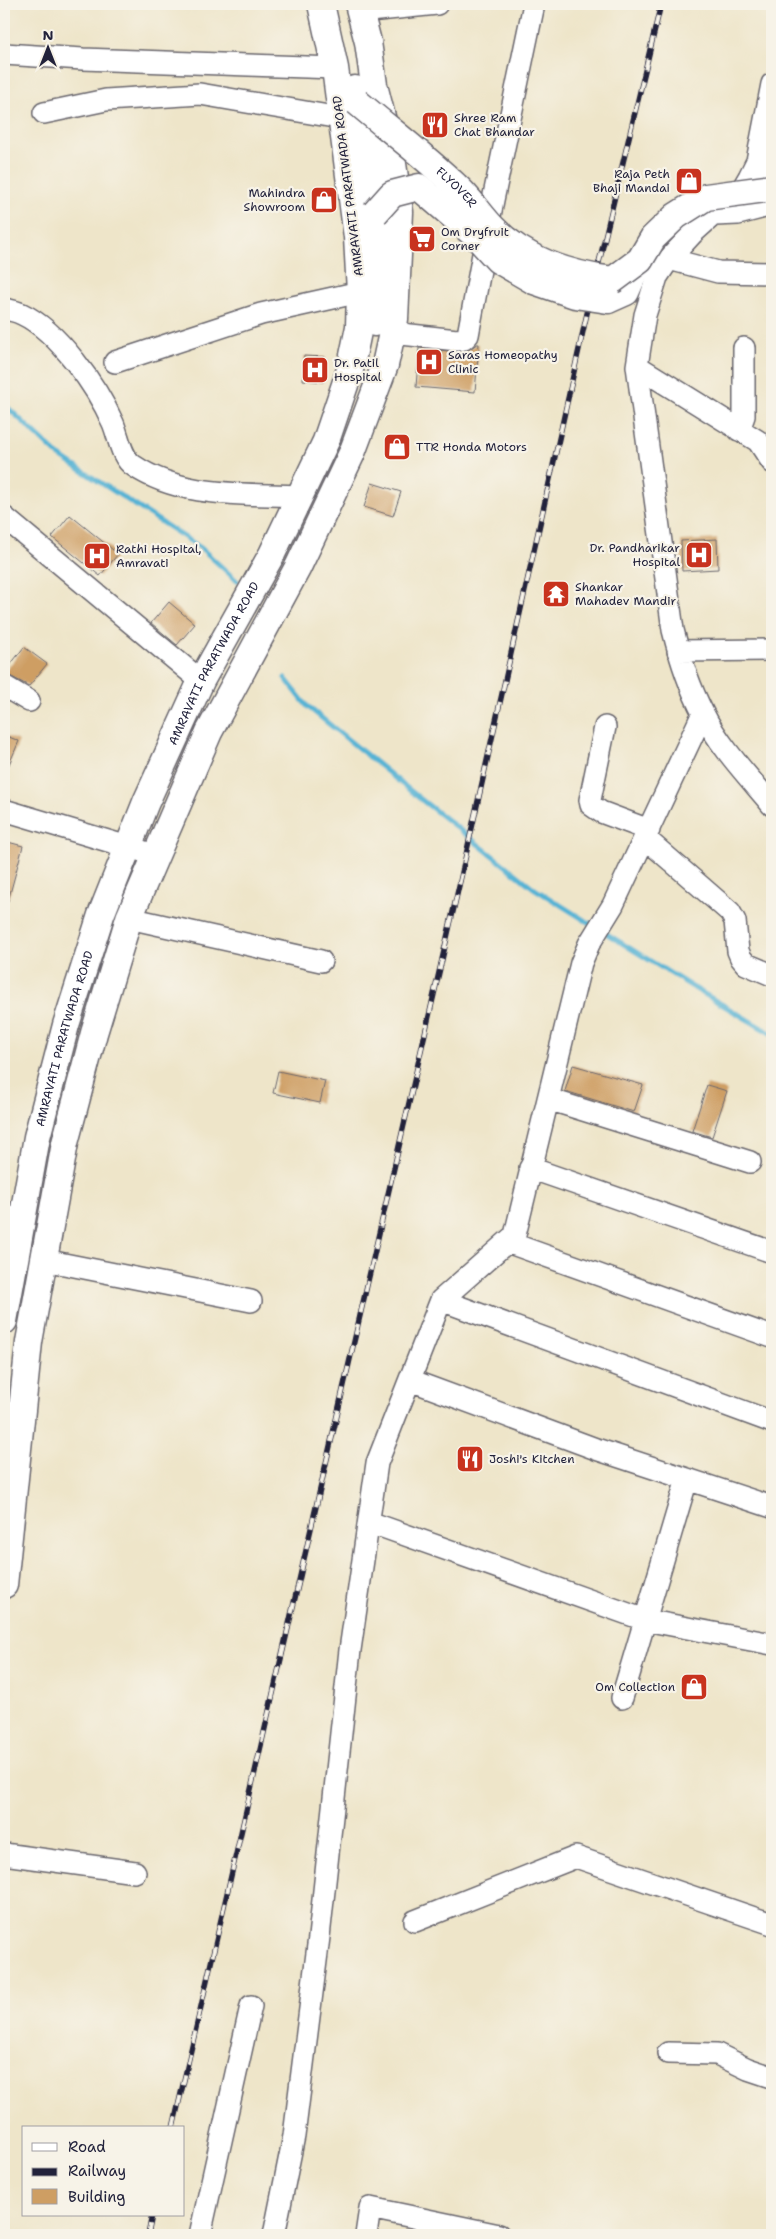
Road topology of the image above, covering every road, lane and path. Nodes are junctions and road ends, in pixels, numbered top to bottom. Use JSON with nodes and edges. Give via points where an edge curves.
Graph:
{"nodes":[{"id":1,"x":301,"y":4,"type":"edge"},
{"id":2,"x":321,"y":4,"type":"edge"},
{"id":3,"x":437,"y":4,"type":"edge"},
{"id":4,"x":534,"y":4,"type":"edge"},
{"id":5,"x":353,"y":7,"type":"edge"},
{"id":6,"x":4,"y":54,"type":"edge"},
{"id":7,"x":333,"y":58,"type":"junction"},
{"id":8,"x":772,"y":84,"type":"edge"},
{"id":9,"x":348,"y":110,"type":"junction"},
{"id":10,"x":44,"y":113,"type":"dead end"},
{"id":11,"x":772,"y":174,"type":"edge"},
{"id":12,"x":749,"y":177,"type":"junction"},
{"id":13,"x":772,"y":188,"type":"edge"},
{"id":14,"x":446,"y":194,"type":"junction"},
{"id":15,"x":772,"y":205,"type":"edge"},
{"id":16,"x":375,"y":213,"type":"junction"},
{"id":17,"x":715,"y":215,"type":"junction"},
{"id":18,"x":669,"y":259,"type":"junction"},
{"id":19,"x":640,"y":260,"type":"junction"},
{"id":20,"x":772,"y":273,"type":"edge"},
{"id":21,"x":360,"y":292,"type":"junction"},
{"id":22,"x":4,"y":309,"type":"edge"},
{"id":23,"x":392,"y":334,"type":"junction"},
{"id":24,"x":744,"y":348,"type":"dead end"},
{"id":25,"x":116,"y":362,"type":"dead end"},
{"id":26,"x":638,"y":366,"type":"junction"},
{"id":27,"x":739,"y":430,"type":"junction"},
{"id":28,"x":765,"y":441,"type":"edge"},
{"id":29,"x":772,"y":462,"type":"edge"},
{"id":30,"x":300,"y":496,"type":"junction"},
{"id":31,"x":4,"y":517,"type":"edge"},
{"id":32,"x":772,"y":650,"type":"edge"},
{"id":33,"x":678,"y":651,"type":"junction"},
{"id":34,"x":4,"y":686,"type":"edge"},
{"id":35,"x":209,"y":689,"type":"junction"},
{"id":36,"x":28,"y":701,"type":"dead end"},
{"id":37,"x":703,"y":713,"type":"junction"},
{"id":38,"x":605,"y":726,"type":"dead end"},
{"id":39,"x":209,"y":732,"type":"junction"},
{"id":40,"x":772,"y":805,"type":"edge"},
{"id":41,"x":4,"y":810,"type":"edge"},
{"id":42,"x":647,"y":834,"type":"junction"},
{"id":43,"x":128,"y":847,"type":"junction"},
{"id":44,"x":155,"y":855,"type":"junction"},
{"id":45,"x":129,"y":918,"type":"junction"},
{"id":46,"x":321,"y":961,"type":"dead end"},
{"id":47,"x":772,"y":975,"type":"edge"},
{"id":48,"x":548,"y":1099,"type":"junction"},
{"id":49,"x":750,"y":1162,"type":"dead end"},
{"id":50,"x":530,"y":1168,"type":"junction"},
{"id":51,"x":507,"y":1242,"type":"junction"},
{"id":52,"x":772,"y":1252,"type":"edge"},
{"id":53,"x":44,"y":1260,"type":"junction"},
{"id":54,"x":7,"y":1282,"type":"edge"},
{"id":55,"x":39,"y":1288,"type":"junction"},
{"id":56,"x":441,"y":1300,"type":"junction"},
{"id":57,"x":251,"y":1301,"type":"dead end"},
{"id":58,"x":4,"y":1321,"type":"edge"},
{"id":59,"x":772,"y":1337,"type":"edge"},
{"id":60,"x":410,"y":1380,"type":"junction"},
{"id":61,"x":772,"y":1422,"type":"edge"},
{"id":62,"x":687,"y":1479,"type":"junction"},
{"id":63,"x":772,"y":1507,"type":"edge"},
{"id":64,"x":369,"y":1522,"type":"junction"},
{"id":65,"x":4,"y":1585,"type":"edge"},
{"id":66,"x":645,"y":1620,"type":"junction"},
{"id":67,"x":772,"y":1644,"type":"edge"},
{"id":68,"x":622,"y":1698,"type":"dead end"},
{"id":69,"x":4,"y":1854,"type":"edge"},
{"id":70,"x":134,"y":1872,"type":"dead end"},
{"id":71,"x":415,"y":1921,"type":"dead end"},
{"id":72,"x":772,"y":1924,"type":"edge"},
{"id":73,"x":251,"y":2006,"type":"dead end"},
{"id":74,"x":668,"y":2053,"type":"dead end"},
{"id":75,"x":772,"y":2077,"type":"edge"},
{"id":76,"x":477,"y":2233,"type":"edge"},
{"id":77,"x":200,"y":2235,"type":"edge"},
{"id":78,"x":274,"y":2235,"type":"edge"},
{"id":79,"x":366,"y":2235,"type":"edge"},
{"id":80,"x":499,"y":2235,"type":"edge"}],
"edges":[{"from":1,"to":7,"type":"main road"},
{"from":2,"to":7,"type":"main road","name":"AMRAVATI PARATWADA ROAD"},
{"from":3,"to":5,"type":"street"},
{"from":4,"to":23,"type":"street","via":[[468,335],[457,340]]},
{"from":5,"to":9,"type":"main road","name":"AMRAVATI PARATWADA ROAD"},
{"from":5,"to":23,"type":"main road","via":[[368,42],[400,212]]},
{"from":6,"to":7,"type":"street","via":[[83,59]]},
{"from":7,"to":9,"type":"main road","name":"AMRAVATI PARATWADA ROAD"},
{"from":8,"to":12,"type":"street","via":[[757,161]]},
{"from":9,"to":10,"type":"street","via":[[200,94],[106,100]]},
{"from":9,"to":14,"type":"main road","name":"FLYOVER","bridge":true},
{"from":9,"to":16,"type":"main road","name":"AMRAVATI PARATWADA ROAD","via":[[372,168]]},
{"from":9,"to":21,"type":"main road","name":"AMRAVATI PARATWADA ROAD"},
{"from":11,"to":12,"type":"street"},
{"from":12,"to":17,"type":"street","via":[[742,189]]},
{"from":13,"to":19,"type":"main road","name":"FLYOVER","bridge":true,"via":[[706,197],[676,216],[653,238]]},
{"from":14,"to":16,"type":"main road","name":"FLYOVER","bridge":true,"via":[[419,187],[392,194]]},
{"from":14,"to":19,"type":"main road","name":"FLYOVER","bridge":true,"via":[[518,248],[556,268],[613,280]]},
{"from":14,"to":19,"type":"main road","name":"FLYOVER","bridge":true,"via":[[498,260],[534,281],[575,295],[608,300],[626,292]]},
{"from":15,"to":17,"type":"street","via":[[738,214]]},
{"from":16,"to":35,"type":"main road","name":"AMRAVATI PARATWADA ROAD","via":[[379,282],[374,340],[356,409],[297,543]]},
{"from":17,"to":18,"type":"street"},
{"from":18,"to":20,"type":"street","via":[[718,272]]},
{"from":18,"to":26,"type":"street","via":[[657,277],[646,308]]},
{"from":21,"to":25,"type":"street","via":[[261,314]]},
{"from":21,"to":30,"type":"main road","name":"AMRAVATI PARATWADA ROAD","via":[[360,326],[350,370],[326,441]]},
{"from":22,"to":30,"type":"street","via":[[22,314],[37,324],[77,364],[108,412],[132,465],[169,484],[196,490]]},
{"from":23,"to":39,"type":"main road","via":[[385,365],[352,453],[298,567]]},
{"from":24,"to":27,"type":"street","via":[[744,416]]},
{"from":26,"to":27,"type":"street"},
{"from":26,"to":33,"type":"street"},
{"from":27,"to":28,"type":"street"},
{"from":28,"to":29,"type":"street"},
{"from":30,"to":35,"type":"main road","name":"AMRAVATI PARATWADA ROAD"},
{"from":31,"to":35,"type":"street"},
{"from":32,"to":33,"type":"street"},
{"from":33,"to":37,"type":"street"},
{"from":34,"to":36,"type":"street"},
{"from":35,"to":39,"type":"main road"},
{"from":35,"to":43,"type":"main road","name":"AMRAVATI PARATWADA ROAD","via":[[186,712]]},
{"from":37,"to":40,"type":"street","via":[[731,756]]},
{"from":37,"to":42,"type":"street"},
{"from":38,"to":42,"type":"street","via":[[591,805]]},
{"from":39,"to":44,"type":"main road"},
{"from":41,"to":43,"type":"street"},
{"from":42,"to":47,"type":"street","via":[[730,912],[735,921],[738,951],[746,964]]},
{"from":42,"to":48,"type":"street","via":[[613,906],[581,963]]},
{"from":43,"to":44,"type":"street"},
{"from":43,"to":54,"type":"main road","name":"AMRAVATI PARATWADA ROAD","via":[[101,915],[66,1025],[37,1136]]},
{"from":44,"to":45,"type":"main road"},
{"from":45,"to":46,"type":"street"},
{"from":45,"to":53,"type":"main road","via":[[65,1143]]},
{"from":48,"to":49,"type":"street"},
{"from":48,"to":50,"type":"street"},
{"from":50,"to":51,"type":"street","via":[[515,1235]]},
{"from":50,"to":52,"type":"street"},
{"from":51,"to":56,"type":"street"},
{"from":51,"to":59,"type":"street"},
{"from":53,"to":55,"type":"main road"},
{"from":53,"to":57,"type":"street"},
{"from":54,"to":55,"type":"street"},
{"from":54,"to":58,"type":"main road","name":"AMRAVATI PARATWADA ROAD"},
{"from":55,"to":65,"type":"main road","via":[[29,1342]]},
{"from":56,"to":60,"type":"street"},
{"from":56,"to":61,"type":"street"},
{"from":60,"to":62,"type":"street"},
{"from":60,"to":64,"type":"street","via":[[378,1463]]},
{"from":62,"to":63,"type":"street"},
{"from":62,"to":66,"type":"street"},
{"from":64,"to":66,"type":"street"},
{"from":64,"to":78,"type":"street","via":[[350,1650],[294,2136]]},
{"from":66,"to":67,"type":"street"},
{"from":66,"to":68,"type":"street"},
{"from":69,"to":70,"type":"street"},
{"from":71,"to":72,"type":"street","via":[[576,1857]]},
{"from":73,"to":77,"type":"street"},
{"from":74,"to":75,"type":"street","via":[[716,2054]]},
{"from":76,"to":79,"type":"street","via":[[370,2208]]},
{"from":76,"to":80,"type":"street"}]}
